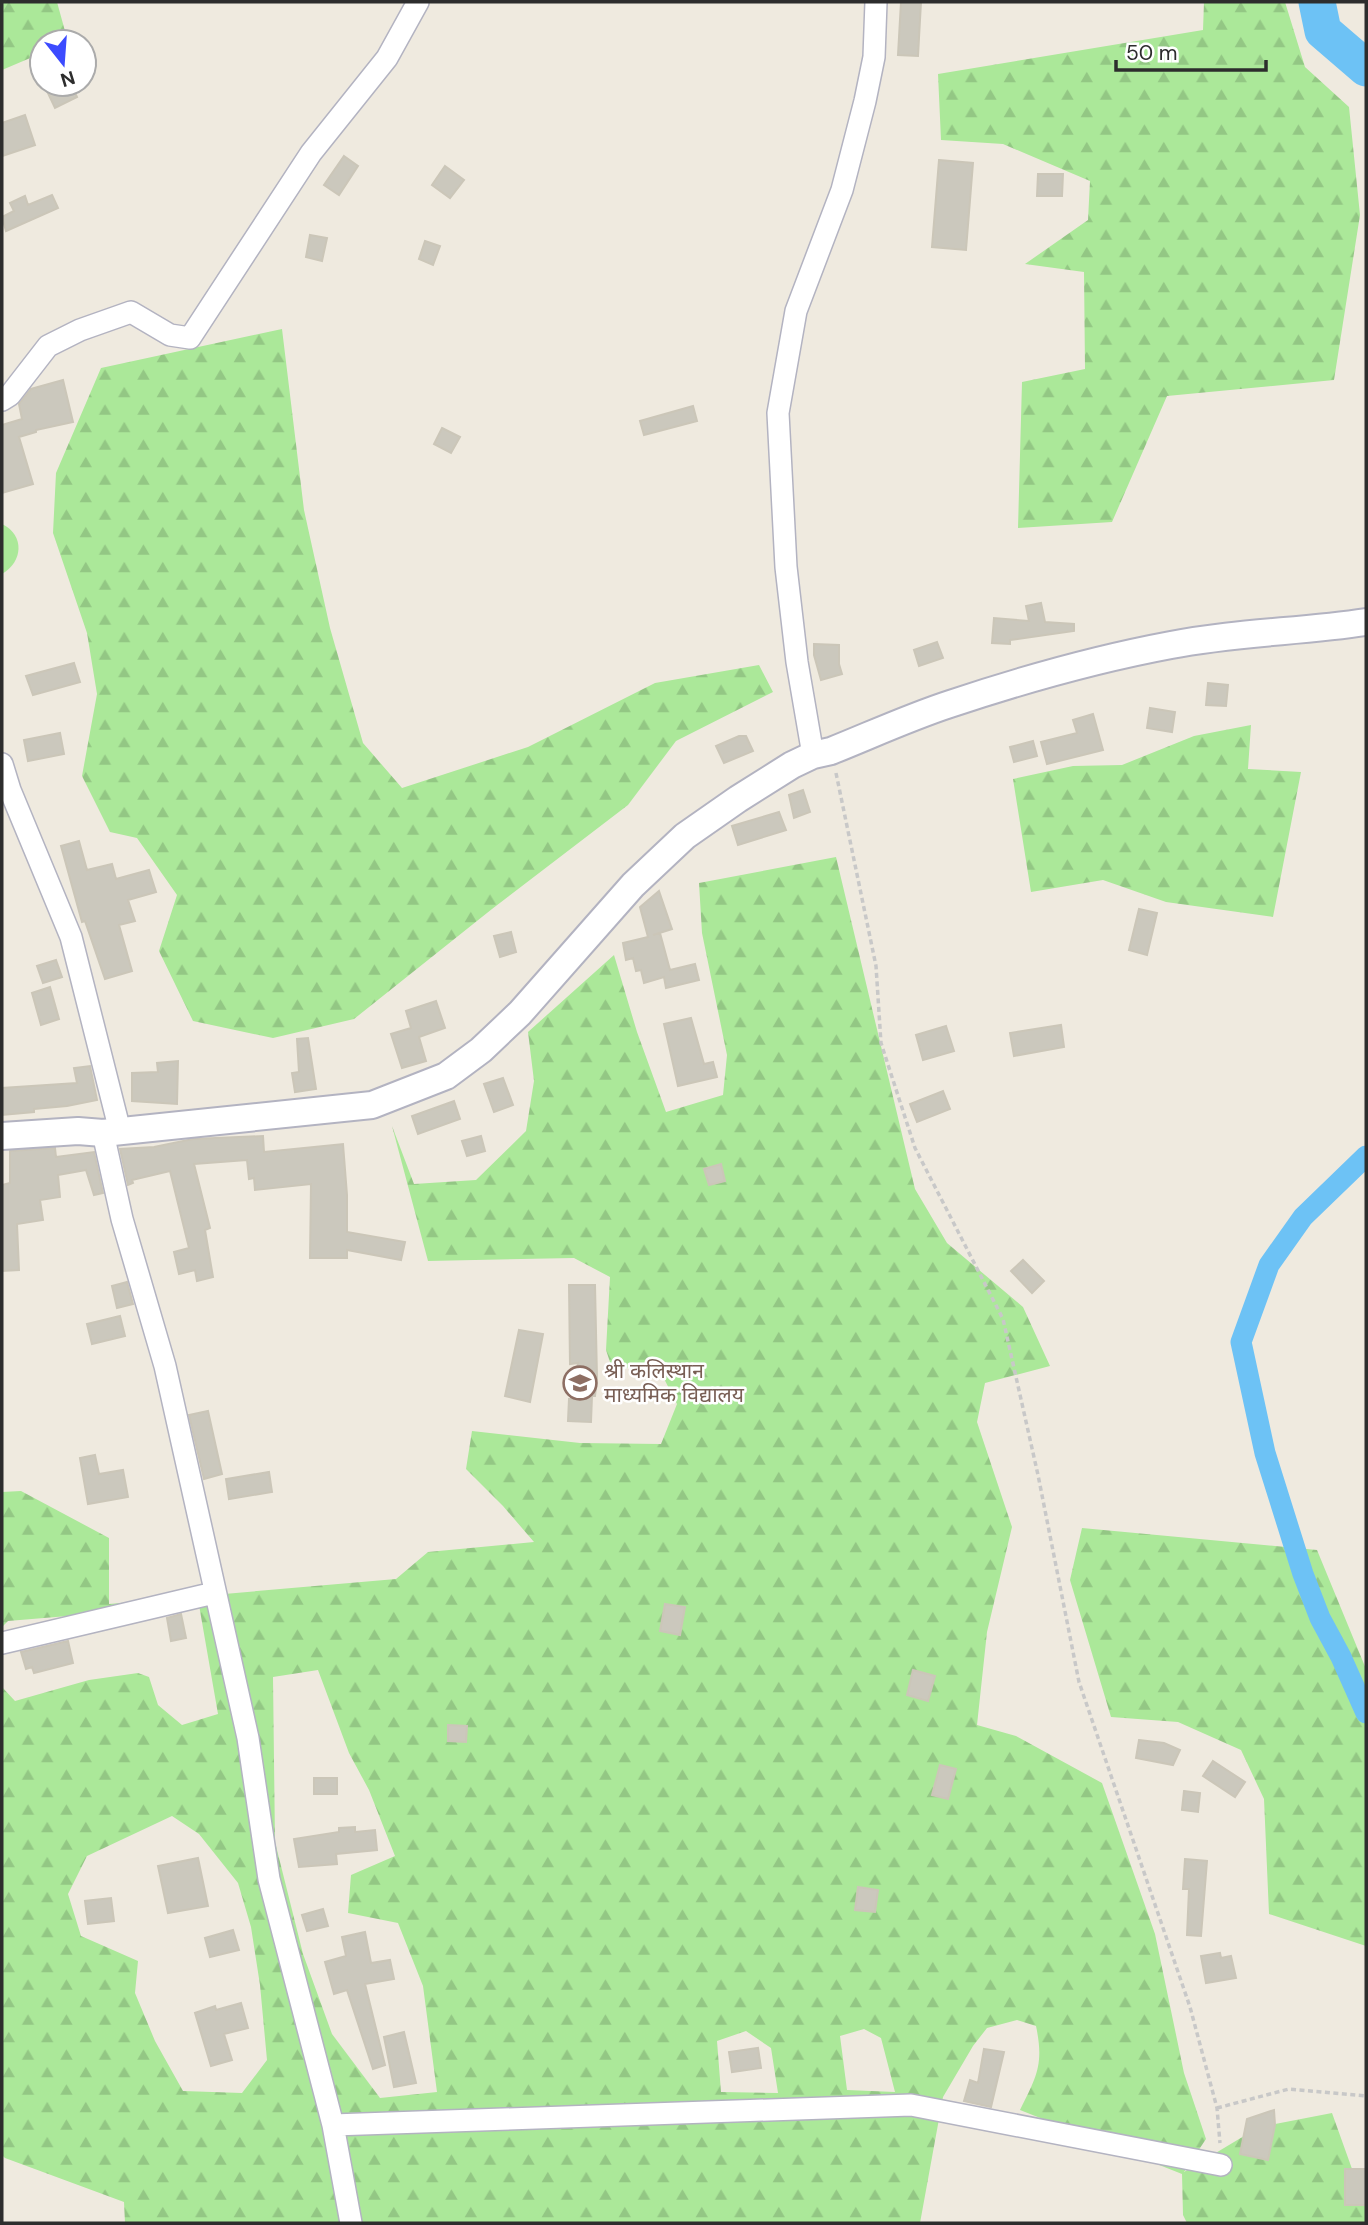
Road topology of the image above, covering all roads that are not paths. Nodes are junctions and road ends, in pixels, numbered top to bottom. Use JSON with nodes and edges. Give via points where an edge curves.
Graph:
{"nodes":[{"id":1,"x":418,"y":2,"type":"edge"},
{"id":2,"x":876,"y":2,"type":"edge"},
{"id":3,"x":2,"y":400,"type":"edge"},
{"id":4,"x":1366,"y":622,"type":"edge"},
{"id":5,"x":822,"y":753,"type":"junction"},
{"id":6,"x":2,"y":764,"type":"edge"},
{"id":7,"x":111,"y":1132,"type":"junction"},
{"id":8,"x":2,"y":1136,"type":"edge"},
{"id":9,"x":215,"y":1593,"type":"junction"},
{"id":10,"x":2,"y":1643,"type":"edge"},
{"id":11,"x":333,"y":2125,"type":"junction"},
{"id":12,"x":1221,"y":2165,"type":"road end"},
{"id":13,"x":351,"y":2223,"type":"edge"}],
"edges":[{"from":1,"to":3,"type":"street","via":[[387,58],[311,153],[190,338],[170,334],[131,313],[48,346]]},
{"from":2,"to":5,"type":"street","via":[[874,57],[865,101],[842,190],[796,310],[778,413],[786,567],[797,662]]},
{"from":4,"to":5,"type":"street","via":[[1182,643],[1036,677]]},
{"from":5,"to":7,"type":"street","via":[[738,799],[685,836],[633,885],[520,1013],[446,1076],[372,1105]]},
{"from":6,"to":7,"type":"street","via":[[71,937]]},
{"from":7,"to":8,"type":"street"},
{"from":7,"to":9,"type":"street","via":[[122,1219],[165,1366]]},
{"from":9,"to":10,"type":"street"},
{"from":9,"to":11,"type":"street","via":[[248,1738],[270,1879]]},
{"from":11,"to":12,"type":"street","via":[[911,2105]]},
{"from":11,"to":13,"type":"street"}]}
